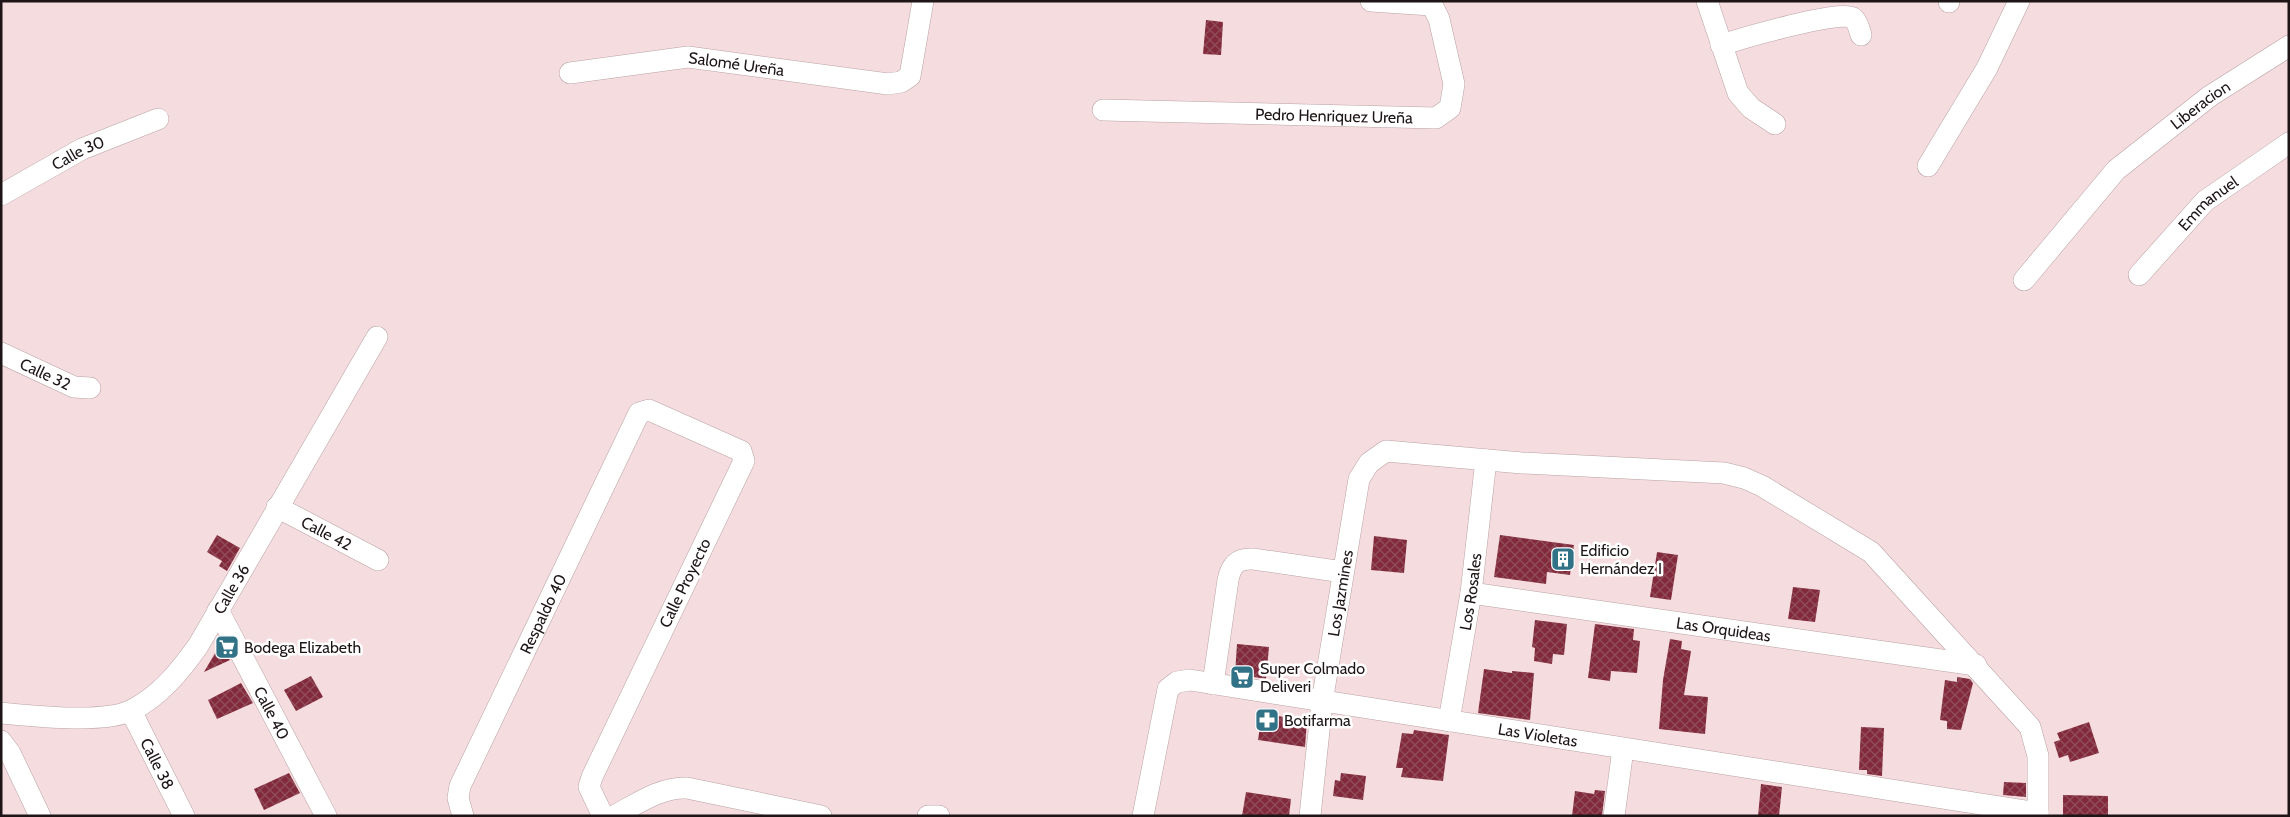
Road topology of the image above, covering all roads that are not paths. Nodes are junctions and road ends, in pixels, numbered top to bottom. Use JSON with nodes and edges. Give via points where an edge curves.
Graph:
{"nodes":[{"id":1,"x":923,"y":1,"type":"edge"},
{"id":2,"x":1371,"y":1,"type":"edge"},
{"id":3,"x":1707,"y":1,"type":"edge"},
{"id":4,"x":2019,"y":1,"type":"edge"},
{"id":5,"x":1430,"y":3,"type":"edge"},
{"id":6,"x":1861,"y":35,"type":"dead end"},
{"id":7,"x":1720,"y":44,"type":"junction"},
{"id":8,"x":2289,"y":46,"type":"edge"},
{"id":9,"x":570,"y":73,"type":"dead end"},
{"id":10,"x":1103,"y":110,"type":"dead end"},
{"id":11,"x":158,"y":119,"type":"dead end"},
{"id":12,"x":1775,"y":124,"type":"dead end"},
{"id":13,"x":2289,"y":143,"type":"edge"},
{"id":14,"x":1928,"y":166,"type":"dead end"},
{"id":15,"x":1,"y":195,"type":"edge"},
{"id":16,"x":2139,"y":275,"type":"dead end"},
{"id":17,"x":2024,"y":280,"type":"dead end"},
{"id":18,"x":377,"y":337,"type":"dead end"},
{"id":19,"x":1,"y":353,"type":"edge"},
{"id":20,"x":90,"y":388,"type":"dead end"},
{"id":21,"x":639,"y":414,"type":"joint"},
{"id":22,"x":1486,"y":460,"type":"junction"},
{"id":23,"x":277,"y":507,"type":"junction"},
{"id":24,"x":378,"y":560,"type":"dead end"},
{"id":25,"x":1343,"y":572,"type":"junction"},
{"id":26,"x":1471,"y":593,"type":"junction"},
{"id":27,"x":218,"y":610,"type":"junction"},
{"id":28,"x":1976,"y":665,"type":"junction"},
{"id":29,"x":1213,"y":684,"type":"junction"},
{"id":30,"x":1322,"y":702,"type":"junction"},
{"id":31,"x":131,"y":710,"type":"junction"},
{"id":32,"x":1,"y":713,"type":"edge"},
{"id":33,"x":1450,"y":721,"type":"junction"},
{"id":34,"x":1,"y":741,"type":"edge"},
{"id":35,"x":1623,"y":749,"type":"junction"},
{"id":36,"x":2038,"y":814,"type":"edge"},
{"id":37,"x":40,"y":816,"type":"edge"},
{"id":38,"x":184,"y":816,"type":"edge"},
{"id":39,"x":326,"y":816,"type":"edge"},
{"id":40,"x":463,"y":816,"type":"edge"},
{"id":41,"x":603,"y":816,"type":"edge"},
{"id":42,"x":614,"y":816,"type":"edge"},
{"id":43,"x":821,"y":816,"type":"edge"},
{"id":44,"x":928,"y":816,"type":"edge"},
{"id":45,"x":939,"y":816,"type":"edge"},
{"id":46,"x":1142,"y":816,"type":"edge"},
{"id":47,"x":1310,"y":816,"type":"edge"},
{"id":48,"x":1614,"y":816,"type":"edge"}],
"edges":[{"from":1,"to":9,"type":"street","name":"Salomé Ureña","via":[[910,76],[901,82],[888,84],[688,57]]},
{"from":2,"to":5,"type":"street"},
{"from":3,"to":7,"type":"street"},
{"from":4,"to":14,"type":"street","via":[[2002,38]]},
{"from":5,"to":10,"type":"street","name":"Pedro Henriquez Ureña","via":[[1439,19],[1454,84],[1450,108],[1436,118]]},
{"from":6,"to":7,"type":"street","via":[[1858,24],[1852,17],[1844,15]]},
{"from":7,"to":12,"type":"street","via":[[1743,101]]},
{"from":8,"to":17,"type":"street","name":"Liberacion","via":[[2210,96],[2116,170]]},
{"from":11,"to":15,"type":"street","name":"Calle 30","via":[[82,149]]},
{"from":13,"to":16,"type":"street","name":"Emmanuel","via":[[2205,201]]},
{"from":18,"to":23,"type":"street","name":"Calle 36"},
{"from":19,"to":20,"type":"street","name":"Calle 32","via":[[74,387]]},
{"from":21,"to":40,"type":"street","name":"Respaldo 40","via":[[460,786],[458,798]]},
{"from":21,"to":41,"type":"street","name":"Calle Proyecto","via":[[650,410],[733,447],[741,451],[744,461],[592,777],[589,787]]},
{"from":22,"to":25,"type":"street","name":"Los Jazmines","via":[[1386,451],[1369,463],[1359,478]]},
{"from":22,"to":26,"type":"street","name":"Los Rosales"},
{"from":22,"to":28,"type":"street","via":[[1724,474],[1744,478],[1871,552]]},
{"from":23,"to":24,"type":"street","name":"Calle 42"},
{"from":23,"to":27,"type":"street","name":"Calle 36"},
{"from":25,"to":29,"type":"street","via":[[1253,559],[1235,562],[1228,580]]},
{"from":25,"to":30,"type":"street","name":"Los Jazmines"},
{"from":26,"to":28,"type":"street","name":"Las Orquideas"},
{"from":26,"to":33,"type":"street","name":"Los Rosales"},
{"from":27,"to":31,"type":"street","name":"Calle 36","via":[[198,646],[172,680]]},
{"from":27,"to":39,"type":"street","name":"Calle 40"},
{"from":28,"to":36,"type":"street","via":[[2030,727],[2038,756]]},
{"from":29,"to":30,"type":"street","name":"Las Violetas"},
{"from":29,"to":46,"type":"street","name":"Las Violetas","via":[[1190,680],[1177,682],[1168,688]]},
{"from":30,"to":33,"type":"street","name":"Las Violetas"},
{"from":30,"to":47,"type":"street","name":"Los Jazmines"},
{"from":31,"to":32,"type":"street","name":"Calle 36","via":[[104,716],[55,718]]},
{"from":31,"to":38,"type":"street","name":"Calle 38"},
{"from":33,"to":35,"type":"street","name":"Las Violetas"},
{"from":34,"to":37,"type":"street"},
{"from":35,"to":36,"type":"street","name":"Las Violetas"},
{"from":35,"to":48,"type":"street"},
{"from":42,"to":43,"type":"street","via":[[666,790],[687,788]]},
{"from":44,"to":45,"type":"street"}]}
